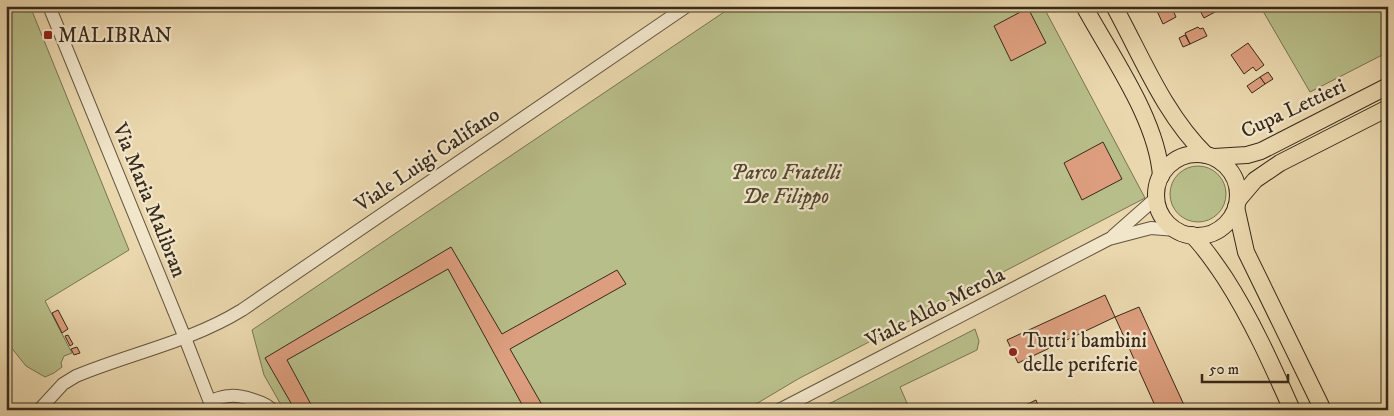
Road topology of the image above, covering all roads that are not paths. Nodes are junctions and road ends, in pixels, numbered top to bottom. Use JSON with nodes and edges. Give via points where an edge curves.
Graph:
{"nodes":[{"id":1,"x":49,"y":6,"type":"edge"},
{"id":2,"x":687,"y":6,"type":"edge"},
{"id":3,"x":1084,"y":6,"type":"edge"},
{"id":4,"x":1114,"y":6,"type":"edge"},
{"id":5,"x":1388,"y":86,"type":"edge"},
{"id":6,"x":1388,"y":108,"type":"edge"},
{"id":7,"x":1210,"y":156,"type":"junction"},
{"id":8,"x":1161,"y":176,"type":"junction"},
{"id":9,"x":1156,"y":198,"type":"junction"},
{"id":10,"x":1237,"y":204,"type":"junction"},
{"id":11,"x":1176,"y":230,"type":"junction"},
{"id":12,"x":1192,"y":236,"type":"junction"},
{"id":13,"x":1109,"y":240,"type":"junction"},
{"id":14,"x":185,"y":338,"type":"junction"},
{"id":15,"x":230,"y":396,"type":"junction"},
{"id":16,"x":211,"y":405,"type":"edge"},
{"id":17,"x":39,"y":410,"type":"edge"},
{"id":18,"x":239,"y":410,"type":"edge"},
{"id":19,"x":272,"y":410,"type":"edge"},
{"id":20,"x":779,"y":410,"type":"edge"},
{"id":21,"x":1292,"y":410,"type":"edge"},
{"id":22,"x":1323,"y":410,"type":"edge"}],
"edges":[{"from":1,"to":14,"type":"street","name":"Via Maria Malibran"},
{"from":2,"to":14,"type":"street","name":"Viale Luigi Califano","via":[[242,310]]},
{"from":3,"to":8,"type":"main road","via":[[1143,113]]},
{"from":4,"to":7,"type":"main road","via":[[1164,100],[1186,132]]},
{"from":5,"to":7,"type":"main road","name":"Cupa Lettieri","via":[[1261,151],[1247,155]]},
{"from":6,"to":10,"type":"main road","name":"Cupa Lettieri","via":[[1280,163],[1255,180]]},
{"from":7,"to":8,"type":"main road","via":[[1185,156],[1167,167]]},
{"from":7,"to":10,"type":"main road","via":[[1230,170],[1238,190]]},
{"from":8,"to":9,"type":"main road"},
{"from":9,"to":11,"type":"main road","via":[[1166,222]]},
{"from":9,"to":13,"type":"street","name":"Viale Aldo Merola"},
{"from":10,"to":12,"type":"main road","via":[[1229,222],[1216,232]]},
{"from":10,"to":22,"type":"main road","via":[[1246,252]]},
{"from":11,"to":12,"type":"main road"},
{"from":11,"to":13,"type":"street","name":"Viale Aldo Merola","via":[[1151,228]]},
{"from":12,"to":21,"type":"main road","via":[[1204,246],[1238,298]]},
{"from":13,"to":20,"type":"street","name":"Viale Aldo Merola"},
{"from":14,"to":16,"type":"street","name":"Via Maria Malibran"},
{"from":14,"to":17,"type":"street","name":"Viale Luigi Califano","via":[[76,376]]},
{"from":15,"to":16,"type":"street"},
{"from":15,"to":18,"type":"street"},
{"from":15,"to":19,"type":"street","via":[[260,402]]}]}
